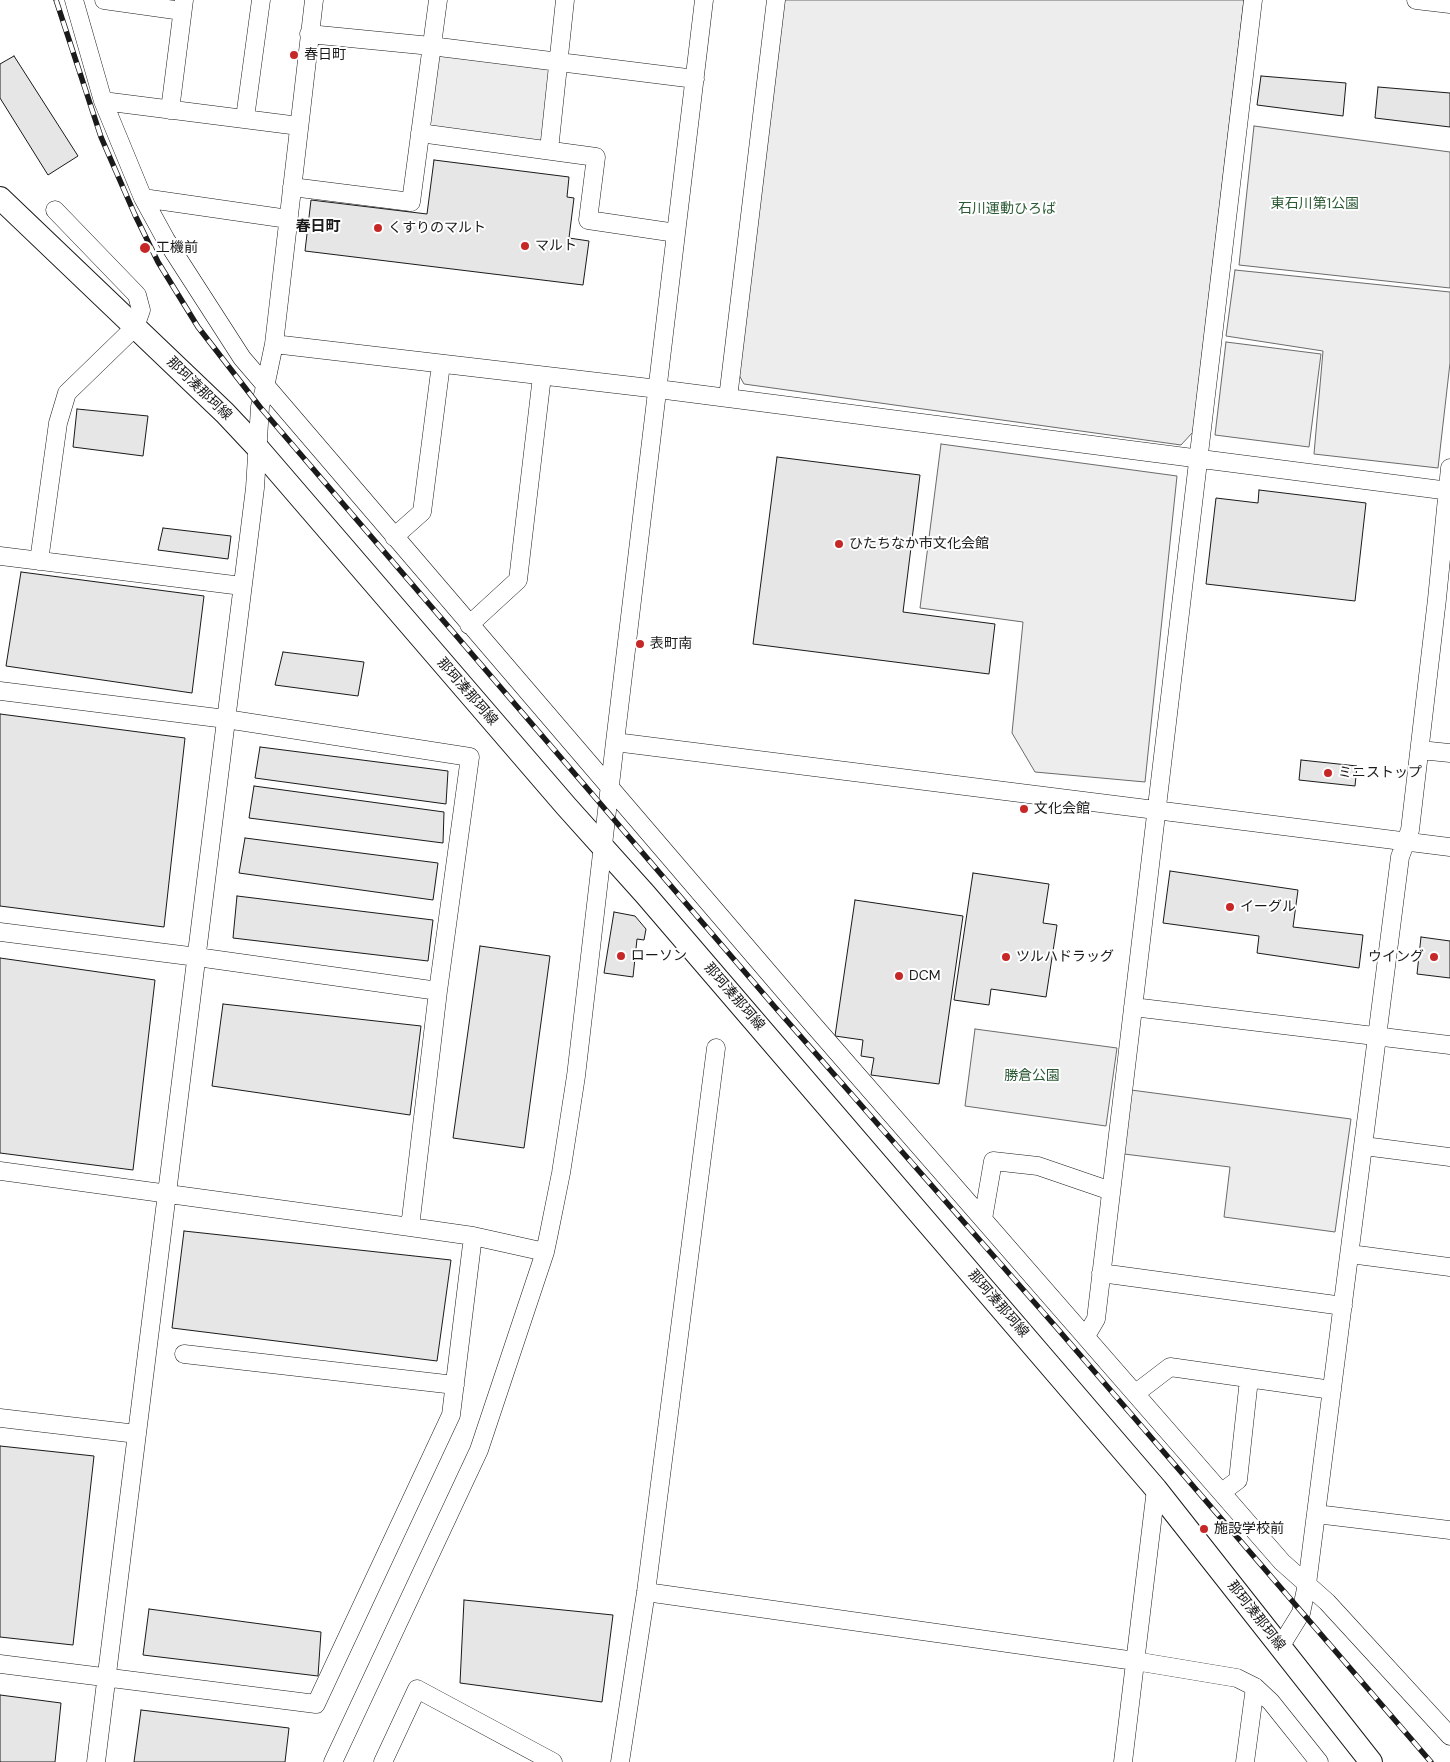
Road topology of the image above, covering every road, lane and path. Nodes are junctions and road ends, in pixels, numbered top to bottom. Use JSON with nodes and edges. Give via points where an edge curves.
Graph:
{"nodes":[{"id":1,"x":74,"y":0,"type":"edge"},
{"id":2,"x":104,"y":0,"type":"edge"},
{"id":3,"x":261,"y":0,"type":"edge"},
{"id":4,"x":314,"y":0,"type":"edge"},
{"id":5,"x":438,"y":0,"type":"edge"},
{"id":6,"x":565,"y":0,"type":"edge"},
{"id":7,"x":704,"y":0,"type":"edge"},
{"id":8,"x":776,"y":0,"type":"edge"},
{"id":9,"x":1254,"y":0,"type":"edge"},
{"id":10,"x":1416,"y":0,"type":"edge"},
{"id":11,"x":1450,"y":4,"type":"edge"},
{"id":12,"x":183,"y":5,"type":"edge"},
{"id":13,"x":309,"y":34,"type":"junction"},
{"id":14,"x":432,"y":46,"type":"junction"},
{"id":15,"x":558,"y":62,"type":"junction"},
{"id":16,"x":695,"y":79,"type":"junction"},
{"id":17,"x":102,"y":100,"type":"junction"},
{"id":18,"x":170,"y":110,"type":"junction"},
{"id":19,"x":245,"y":118,"type":"junction"},
{"id":20,"x":299,"y":126,"type":"junction"},
{"id":21,"x":420,"y":133,"type":"junction"},
{"id":22,"x":548,"y":150,"type":"junction"},
{"id":23,"x":292,"y":187,"type":"junction"},
{"id":24,"x":0,"y":198,"type":"edge"},
{"id":25,"x":143,"y":198,"type":"junction"},
{"id":26,"x":55,"y":210,"type":"dead end"},
{"id":27,"x":288,"y":219,"type":"junction"},
{"id":28,"x":676,"y":233,"type":"junction"},
{"id":29,"x":135,"y":327,"type":"junction"},
{"id":30,"x":274,"y":344,"type":"junction"},
{"id":31,"x":441,"y":364,"type":"junction"},
{"id":32,"x":542,"y":376,"type":"junction"},
{"id":33,"x":265,"y":387,"type":"junction"},
{"id":34,"x":658,"y":389,"type":"junction"},
{"id":35,"x":728,"y":398,"type":"junction"},
{"id":36,"x":256,"y":446,"type":"junction"},
{"id":37,"x":1199,"y":458,"type":"junction"},
{"id":38,"x":1450,"y":468,"type":"edge"},
{"id":39,"x":1449,"y":491,"type":"edge"},
{"id":40,"x":394,"y":537,"type":"junction"},
{"id":41,"x":0,"y":556,"type":"edge"},
{"id":42,"x":39,"y":561,"type":"junction"},
{"id":43,"x":242,"y":586,"type":"junction"},
{"id":44,"x":1443,"y":600,"type":"edge"},
{"id":45,"x":469,"y":625,"type":"junction"},
{"id":46,"x":0,"y":691,"type":"edge"},
{"id":47,"x":226,"y":720,"type":"junction"},
{"id":48,"x":615,"y":742,"type":"junction"},
{"id":49,"x":1420,"y":750,"type":"junction"},
{"id":50,"x":1450,"y":753,"type":"edge"},
{"id":51,"x":610,"y":786,"type":"junction"},
{"id":52,"x":1156,"y":810,"type":"junction"},
{"id":53,"x":1407,"y":841,"type":"junction"},
{"id":54,"x":1450,"y":846,"type":"edge"},
{"id":55,"x":603,"y":847,"type":"junction"},
{"id":56,"x":0,"y":932,"type":"edge"},
{"id":57,"x":197,"y":957,"type":"junction"},
{"id":58,"x":438,"y":991,"type":"junction"},
{"id":59,"x":1133,"y":1007,"type":"junction"},
{"id":60,"x":1378,"y":1036,"type":"junction"},
{"id":61,"x":1450,"y":1045,"type":"edge"},
{"id":62,"x":716,"y":1048,"type":"dead end"},
{"id":63,"x":1364,"y":1146,"type":"junction"},
{"id":64,"x":1450,"y":1157,"type":"edge"},
{"id":65,"x":0,"y":1171,"type":"edge"},
{"id":66,"x":1111,"y":1191,"type":"junction"},
{"id":67,"x":168,"y":1193,"type":"junction"},
{"id":68,"x":983,"y":1219,"type":"junction"},
{"id":69,"x":410,"y":1227,"type":"junction"},
{"id":70,"x":473,"y":1236,"type":"junction"},
{"id":71,"x":545,"y":1252,"type":"junction"},
{"id":72,"x":1350,"y":1254,"type":"junction"},
{"id":73,"x":1450,"y":1267,"type":"edge"},
{"id":74,"x":1101,"y":1273,"type":"junction"},
{"id":75,"x":1343,"y":1306,"type":"junction"},
{"id":76,"x":1086,"y":1336,"type":"junction"},
{"id":77,"x":184,"y":1354,"type":"dead end"},
{"id":78,"x":1249,"y":1379,"type":"junction"},
{"id":79,"x":455,"y":1385,"type":"junction"},
{"id":80,"x":1332,"y":1390,"type":"junction"},
{"id":81,"x":1136,"y":1393,"type":"junction"},
{"id":82,"x":0,"y":1418,"type":"edge"},
{"id":83,"x":137,"y":1434,"type":"junction"},
{"id":84,"x":1156,"y":1489,"type":"junction"},
{"id":85,"x":1222,"y":1492,"type":"junction"},
{"id":86,"x":1316,"y":1514,"type":"junction"},
{"id":87,"x":1450,"y":1530,"type":"edge"},
{"id":88,"x":1307,"y":1584,"type":"junction"},
{"id":89,"x":646,"y":1592,"type":"junction"},
{"id":90,"x":1280,"y":1647,"type":"junction"},
{"id":91,"x":1135,"y":1661,"type":"junction"},
{"id":92,"x":0,"y":1664,"type":"edge"},
{"id":93,"x":106,"y":1677,"type":"junction"},
{"id":94,"x":1255,"y":1687,"type":"junction"},
{"id":95,"x":1450,"y":1736,"type":"edge"},
{"id":96,"x":96,"y":1762,"type":"edge"},
{"id":97,"x":333,"y":1762,"type":"edge"},
{"id":98,"x":383,"y":1762,"type":"edge"},
{"id":99,"x":553,"y":1762,"type":"edge"},
{"id":100,"x":620,"y":1762,"type":"edge"},
{"id":101,"x":1122,"y":1762,"type":"edge"},
{"id":102,"x":1245,"y":1762,"type":"edge"},
{"id":103,"x":1319,"y":1762,"type":"edge"},
{"id":104,"x":1371,"y":1762,"type":"edge"}],
"edges":[{"from":1,"to":17,"type":"street"},
{"from":2,"to":12,"type":"street"},
{"from":3,"to":19,"type":"street"},
{"from":4,"to":13,"type":"street"},
{"from":5,"to":14,"type":"street"},
{"from":6,"to":15,"type":"street"},
{"from":7,"to":16,"type":"street"},
{"from":8,"to":35,"type":"street"},
{"from":9,"to":37,"type":"street"},
{"from":10,"to":11,"type":"street"},
{"from":12,"to":18,"type":"street"},
{"from":13,"to":14,"type":"street"},
{"from":13,"to":20,"type":"street"},
{"from":14,"to":15,"type":"street"},
{"from":14,"to":21,"type":"street"},
{"from":15,"to":16,"type":"street"},
{"from":15,"to":22,"type":"street"},
{"from":16,"to":28,"type":"street"},
{"from":17,"to":18,"type":"street"},
{"from":17,"to":25,"type":"street"},
{"from":18,"to":19,"type":"street"},
{"from":19,"to":20,"type":"street"},
{"from":20,"to":23,"type":"street"},
{"from":21,"to":22,"type":"street"},
{"from":21,"to":23,"type":"street","via":[[411,202]]},
{"from":22,"to":28,"type":"street","via":[[596,157],[588,220]]},
{"from":23,"to":27,"type":"street"},
{"from":24,"to":29,"type":"main road","name":"那珂湊那珂線"},
{"from":25,"to":27,"type":"street"},
{"from":25,"to":33,"type":"street","via":[[227,337]]},
{"from":26,"to":29,"type":"street","via":[[137,295],[141,310]]},
{"from":27,"to":30,"type":"street"},
{"from":28,"to":34,"type":"street"},
{"from":29,"to":36,"type":"main road","name":"那珂湊那珂線"},
{"from":29,"to":42,"type":"street","via":[[67,392],[58,423]]},
{"from":30,"to":31,"type":"street"},
{"from":30,"to":33,"type":"street"},
{"from":31,"to":32,"type":"street"},
{"from":31,"to":40,"type":"street","via":[[422,512]]},
{"from":32,"to":34,"type":"street"},
{"from":32,"to":45,"type":"street","via":[[518,580]]},
{"from":33,"to":36,"type":"street"},
{"from":33,"to":40,"type":"street"},
{"from":34,"to":35,"type":"street"},
{"from":34,"to":48,"type":"street"},
{"from":35,"to":37,"type":"street"},
{"from":36,"to":43,"type":"street","via":[[256,475]]},
{"from":36,"to":55,"type":"main road","name":"那珂湊那珂線"},
{"from":37,"to":39,"type":"street"},
{"from":37,"to":52,"type":"street"},
{"from":38,"to":39,"type":"street"},
{"from":39,"to":44,"type":"street"},
{"from":40,"to":45,"type":"street"},
{"from":41,"to":42,"type":"street"},
{"from":42,"to":43,"type":"street"},
{"from":43,"to":47,"type":"street"},
{"from":44,"to":49,"type":"street"},
{"from":45,"to":51,"type":"street"},
{"from":46,"to":47,"type":"street"},
{"from":47,"to":57,"type":"street"},
{"from":47,"to":58,"type":"street","via":[[470,756]]},
{"from":48,"to":51,"type":"street"},
{"from":48,"to":52,"type":"street"},
{"from":49,"to":50,"type":"street"},
{"from":49,"to":53,"type":"street"},
{"from":51,"to":55,"type":"street"},
{"from":51,"to":68,"type":"street"},
{"from":52,"to":53,"type":"street"},
{"from":52,"to":59,"type":"street"},
{"from":53,"to":54,"type":"street"},
{"from":53,"to":60,"type":"street","via":[[1400,857]]},
{"from":55,"to":71,"type":"street","via":[[576,1076]]},
{"from":55,"to":84,"type":"main road","name":"那珂湊那珂線"},
{"from":56,"to":57,"type":"street"},
{"from":57,"to":58,"type":"street"},
{"from":57,"to":67,"type":"street"},
{"from":58,"to":69,"type":"street"},
{"from":59,"to":60,"type":"street"},
{"from":59,"to":66,"type":"street"},
{"from":60,"to":61,"type":"street"},
{"from":60,"to":63,"type":"street"},
{"from":62,"to":89,"type":"street"},
{"from":63,"to":64,"type":"street"},
{"from":63,"to":72,"type":"street"},
{"from":65,"to":67,"type":"street"},
{"from":66,"to":68,"type":"street","via":[[1038,1166],[993,1161]]},
{"from":66,"to":74,"type":"street"},
{"from":67,"to":69,"type":"street"},
{"from":67,"to":83,"type":"street"},
{"from":68,"to":76,"type":"street"},
{"from":69,"to":70,"type":"street"},
{"from":70,"to":71,"type":"street"},
{"from":70,"to":79,"type":"street"},
{"from":71,"to":97,"type":"street","via":[[479,1450]]},
{"from":72,"to":73,"type":"street"},
{"from":72,"to":75,"type":"street"},
{"from":74,"to":75,"type":"street"},
{"from":74,"to":76,"type":"street","via":[[1096,1319]]},
{"from":75,"to":80,"type":"street"},
{"from":76,"to":81,"type":"street"},
{"from":77,"to":79,"type":"street"},
{"from":78,"to":80,"type":"street"},
{"from":78,"to":81,"type":"street","via":[[1170,1368]]},
{"from":78,"to":85,"type":"street","via":[[1238,1480]]},
{"from":79,"to":93,"type":"street","via":[[451,1415],[316,1704]]},
{"from":80,"to":86,"type":"street"},
{"from":81,"to":85,"type":"street"},
{"from":82,"to":83,"type":"street"},
{"from":83,"to":93,"type":"street"},
{"from":84,"to":90,"type":"main road","name":"那珂湊那珂線"},
{"from":84,"to":91,"type":"street"},
{"from":85,"to":88,"type":"street","via":[[1282,1562]]},
{"from":86,"to":87,"type":"street"},
{"from":86,"to":88,"type":"street"},
{"from":88,"to":90,"type":"street","via":[[1301,1613]]},
{"from":88,"to":95,"type":"street"},
{"from":89,"to":91,"type":"street"},
{"from":89,"to":100,"type":"street"},
{"from":90,"to":104,"type":"main road","name":"那珂湊那珂線"},
{"from":91,"to":94,"type":"street","via":[[1237,1678]]},
{"from":91,"to":101,"type":"street"},
{"from":92,"to":93,"type":"street"},
{"from":93,"to":96,"type":"street"},
{"from":94,"to":102,"type":"street"},
{"from":94,"to":103,"type":"street"},
{"from":98,"to":99,"type":"street","via":[[417,1689]]}]}
